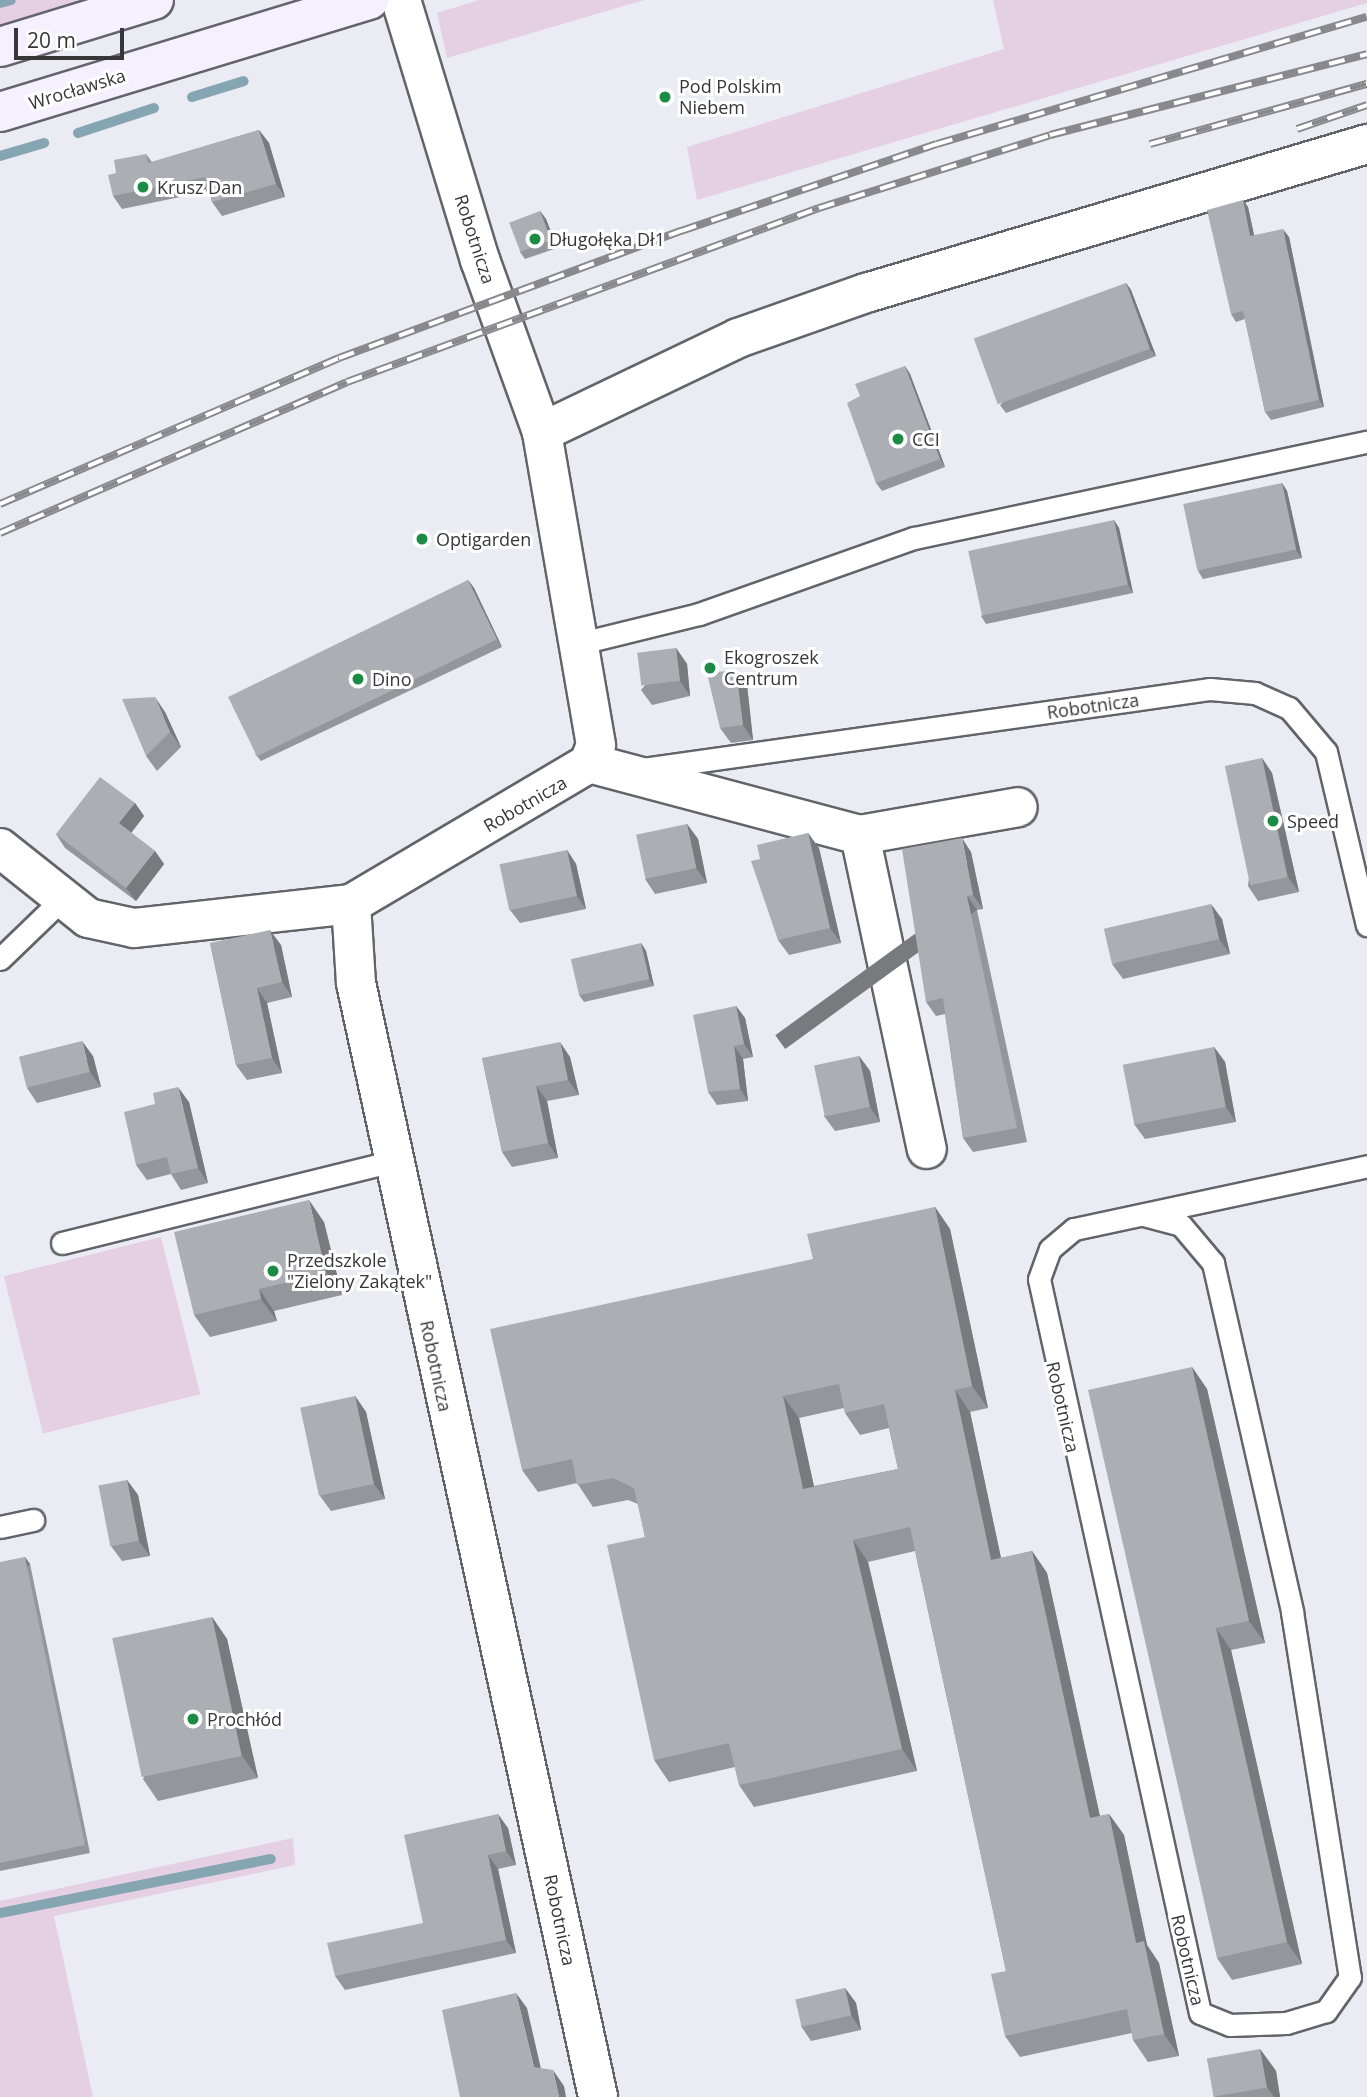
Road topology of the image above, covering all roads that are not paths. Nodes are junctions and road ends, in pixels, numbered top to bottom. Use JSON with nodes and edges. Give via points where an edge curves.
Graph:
{"nodes":[{"id":1,"x":154,"y":0,"type":"edge"},
{"id":2,"x":369,"y":0,"type":"edge"},
{"id":3,"x":401,"y":0,"type":"edge"},
{"id":4,"x":316,"y":8,"type":"edge"},
{"id":5,"x":0,"y":47,"type":"edge"},
{"id":6,"x":0,"y":112,"type":"edge"},
{"id":7,"x":1367,"y":144,"type":"edge"},
{"id":8,"x":542,"y":432,"type":"junction"},
{"id":9,"x":1367,"y":442,"type":"edge"},
{"id":10,"x":581,"y":643,"type":"junction"},
{"id":11,"x":604,"y":767,"type":"junction"},
{"id":12,"x":1018,"y":807,"type":"dead end"},
{"id":13,"x":860,"y":835,"type":"junction"},
{"id":14,"x":0,"y":848,"type":"edge"},
{"id":15,"x":60,"y":901,"type":"junction"},
{"id":16,"x":351,"y":904,"type":"junction"},
{"id":17,"x":1367,"y":925,"type":"edge"},
{"id":18,"x":0,"y":959,"type":"edge"},
{"id":19,"x":927,"y":1149,"type":"dead end"},
{"id":20,"x":394,"y":1161,"type":"junction"},
{"id":21,"x":1367,"y":1167,"type":"edge"},
{"id":22,"x":1144,"y":1215,"type":"junction"},
{"id":23,"x":62,"y":1243,"type":"dead end"},
{"id":24,"x":33,"y":1520,"type":"dead end"},
{"id":25,"x":0,"y":1527,"type":"edge"},
{"id":26,"x":598,"y":2097,"type":"edge"}],
"edges":[{"from":1,"to":5,"type":"main road"},
{"from":2,"to":4,"type":"main road","name":"Wrocławska"},
{"from":3,"to":8,"type":"street","name":"Robotnicza","via":[[481,260]]},
{"from":4,"to":6,"type":"main road","name":"Wrocławska"},
{"from":7,"to":8,"type":"street","via":[[853,297],[738,338]]},
{"from":8,"to":10,"type":"street","name":"Robotnicza"},
{"from":9,"to":10,"type":"lane","via":[[914,538],[699,614]]},
{"from":10,"to":11,"type":"street","name":"Robotnicza","via":[[596,746]]},
{"from":11,"to":13,"type":"street"},
{"from":11,"to":16,"type":"street","name":"Robotnicza"},
{"from":11,"to":17,"type":"lane","name":"Robotnicza","via":[[1210,689],[1255,694],[1289,708],[1326,752]]},
{"from":12,"to":13,"type":"street"},
{"from":13,"to":19,"type":"street"},
{"from":14,"to":15,"type":"street"},
{"from":15,"to":16,"type":"street","via":[[88,918],[134,928]]},
{"from":15,"to":18,"type":"lane"},
{"from":16,"to":20,"type":"street","name":"Robotnicza","via":[[356,983]]},
{"from":20,"to":23,"type":"lane"},
{"from":20,"to":26,"type":"street","name":"Robotnicza"},
{"from":21,"to":22,"type":"lane","name":"Robotnicza"},
{"from":22,"to":22,"type":"lane","name":"Robotnicza","via":[[1074,1229],[1050,1250],[1039,1279],[1041,1306],[1200,2013],[1230,2025],[1286,2022],[1326,2011],[1350,1977],[1292,1612],[1213,1263],[1181,1225]]},
{"from":24,"to":25,"type":"lane"}]}
